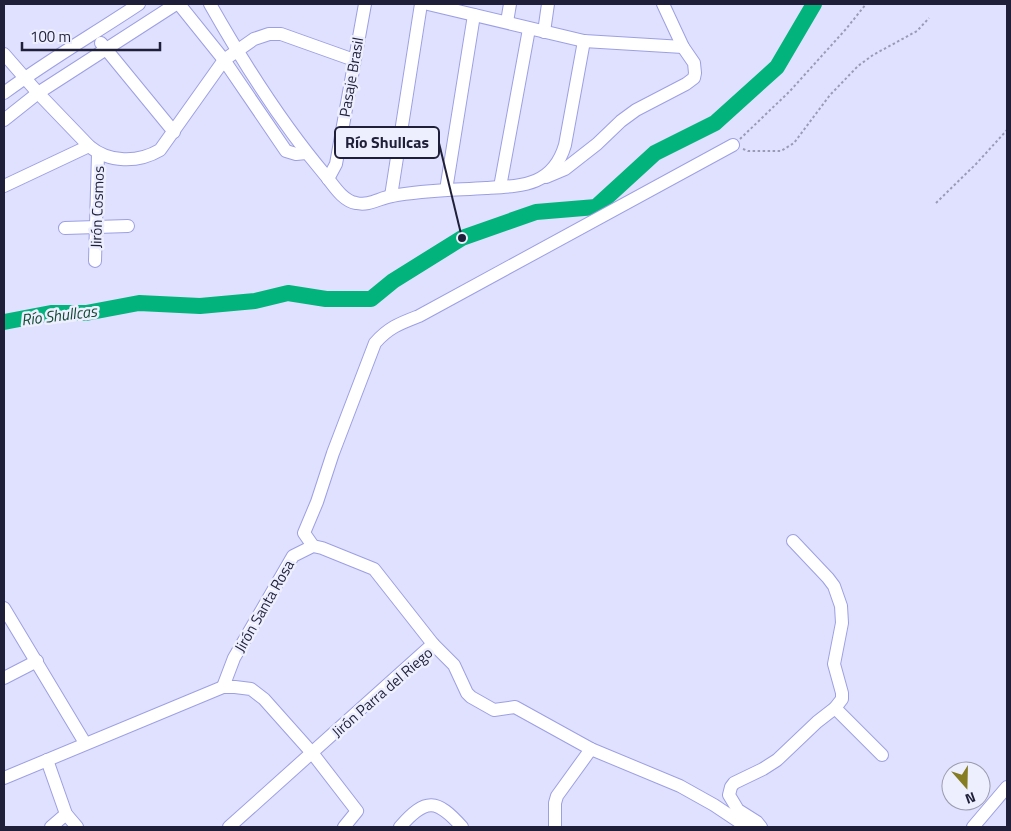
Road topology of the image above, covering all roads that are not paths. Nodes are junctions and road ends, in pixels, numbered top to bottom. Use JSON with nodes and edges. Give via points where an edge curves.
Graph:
{"nodes":[{"id":1,"x":139,"y":4,"type":"edge"},
{"id":2,"x":178,"y":4,"type":"edge"},
{"id":3,"x":210,"y":4,"type":"edge"},
{"id":4,"x":364,"y":4,"type":"edge"},
{"id":5,"x":421,"y":4,"type":"edge"},
{"id":6,"x":433,"y":4,"type":"edge"},
{"id":7,"x":510,"y":4,"type":"edge"},
{"id":8,"x":548,"y":4,"type":"edge"},
{"id":9,"x":663,"y":4,"type":"edge"},
{"id":10,"x":474,"y":15,"type":"junction"},
{"id":11,"x":507,"y":22,"type":"junction"},
{"id":12,"x":529,"y":29,"type":"junction"},
{"id":13,"x":544,"y":32,"type":"junction"},
{"id":14,"x":94,"y":34,"type":"junction"},
{"id":15,"x":584,"y":41,"type":"junction"},
{"id":16,"x":683,"y":48,"type":"junction"},
{"id":17,"x":106,"y":49,"type":"junction"},
{"id":18,"x":237,"y":51,"type":"junction"},
{"id":19,"x":4,"y":54,"type":"edge"},
{"id":20,"x":224,"y":60,"type":"junction"},
{"id":21,"x":354,"y":60,"type":"junction"},
{"id":22,"x":25,"y":77,"type":"junction"},
{"id":23,"x":4,"y":93,"type":"edge"},
{"id":24,"x":38,"y":94,"type":"junction"},
{"id":25,"x":4,"y":120,"type":"edge"},
{"id":26,"x":174,"y":132,"type":"junction"},
{"id":27,"x":733,"y":145,"type":"road end"},
{"id":28,"x":93,"y":150,"type":"junction"},
{"id":29,"x":306,"y":153,"type":"junction"},
{"id":30,"x":544,"y":178,"type":"junction"},
{"id":31,"x":328,"y":179,"type":"junction"},
{"id":32,"x":4,"y":186,"type":"edge"},
{"id":33,"x":500,"y":187,"type":"junction"},
{"id":34,"x":446,"y":190,"type":"junction"},
{"id":35,"x":390,"y":196,"type":"junction"},
{"id":36,"x":128,"y":226,"type":"dead end"},
{"id":37,"x":65,"y":228,"type":"dead end"},
{"id":38,"x":96,"y":228,"type":"junction"},
{"id":39,"x":95,"y":261,"type":"dead end"},
{"id":40,"x":304,"y":533,"type":"junction"},
{"id":41,"x":793,"y":541,"type":"dead end"},
{"id":42,"x":313,"y":546,"type":"junction"},
{"id":43,"x":293,"y":556,"type":"junction"},
{"id":44,"x":4,"y":608,"type":"edge"},
{"id":45,"x":433,"y":644,"type":"junction"},
{"id":46,"x":37,"y":661,"type":"junction"},
{"id":47,"x":4,"y":678,"type":"edge"},
{"id":48,"x":223,"y":687,"type":"junction"},
{"id":49,"x":835,"y":708,"type":"junction"},
{"id":50,"x":85,"y":743,"type":"junction"},
{"id":51,"x":591,"y":749,"type":"junction"},
{"id":52,"x":312,"y":754,"type":"junction"},
{"id":53,"x":882,"y":755,"type":"dead end"},
{"id":54,"x":46,"y":760,"type":"junction"},
{"id":55,"x":4,"y":778,"type":"edge"},
{"id":56,"x":1007,"y":787,"type":"edge"},
{"id":57,"x":66,"y":814,"type":"junction"},
{"id":58,"x":51,"y":827,"type":"edge"},
{"id":59,"x":77,"y":827,"type":"edge"},
{"id":60,"x":229,"y":827,"type":"edge"},
{"id":61,"x":344,"y":827,"type":"edge"},
{"id":62,"x":401,"y":827,"type":"edge"},
{"id":63,"x":462,"y":827,"type":"edge"},
{"id":64,"x":555,"y":827,"type":"edge"},
{"id":65,"x":747,"y":827,"type":"edge"},
{"id":66,"x":761,"y":827,"type":"edge"},
{"id":67,"x":973,"y":827,"type":"edge"}],
"edges":[{"from":1,"to":14,"type":"street"},
{"from":2,"to":17,"type":"street"},
{"from":2,"to":20,"type":"street"},
{"from":3,"to":18,"type":"street"},
{"from":4,"to":21,"type":"street","name":"Pasaje Brasil"},
{"from":5,"to":35,"type":"street"},
{"from":6,"to":10,"type":"street"},
{"from":7,"to":11,"type":"street"},
{"from":8,"to":13,"type":"street"},
{"from":9,"to":16,"type":"street"},
{"from":10,"to":11,"type":"street"},
{"from":10,"to":34,"type":"street"},
{"from":11,"to":12,"type":"street"},
{"from":12,"to":13,"type":"street"},
{"from":12,"to":33,"type":"street"},
{"from":13,"to":15,"type":"street"},
{"from":14,"to":17,"type":"street"},
{"from":14,"to":22,"type":"street"},
{"from":15,"to":16,"type":"street"},
{"from":15,"to":30,"type":"street","via":[[565,145],[562,155]]},
{"from":16,"to":30,"type":"street","via":[[694,64],[695,73],[691,81],[636,110],[566,168]]},
{"from":17,"to":24,"type":"street"},
{"from":17,"to":26,"type":"street"},
{"from":18,"to":20,"type":"street"},
{"from":18,"to":21,"type":"street","via":[[269,34],[281,34]]},
{"from":18,"to":29,"type":"street"},
{"from":19,"to":22,"type":"street","name":"Jirón Cosmos"},
{"from":20,"to":26,"type":"street"},
{"from":20,"to":29,"type":"street","via":[[286,151]]},
{"from":21,"to":31,"type":"street","name":"Pasaje Brasil","via":[[336,164]]},
{"from":22,"to":23,"type":"street"},
{"from":22,"to":24,"type":"street","name":"Jirón Cosmos"},
{"from":24,"to":25,"type":"street"},
{"from":24,"to":28,"type":"street","name":"Jirón Cosmos"},
{"from":26,"to":28,"type":"street","via":[[160,150],[133,160],[110,157]]},
{"from":27,"to":40,"type":"street","via":[[427,311],[391,327],[382,335],[375,343]]},
{"from":28,"to":32,"type":"street"},
{"from":28,"to":38,"type":"street","name":"Jirón Cosmos"},
{"from":29,"to":31,"type":"street"},
{"from":30,"to":33,"type":"street"},
{"from":31,"to":35,"type":"street","via":[[345,199],[355,203],[370,204]]},
{"from":33,"to":34,"type":"street"},
{"from":34,"to":35,"type":"street"},
{"from":36,"to":38,"type":"street"},
{"from":37,"to":38,"type":"street"},
{"from":38,"to":39,"type":"street","name":"Jirón Cosmos"},
{"from":40,"to":42,"type":"street"},
{"from":40,"to":43,"type":"street"},
{"from":41,"to":49,"type":"street","via":[[834,586],[841,606],[842,622],[834,664],[842,699]]},
{"from":42,"to":43,"type":"street","name":"Jirón Santa Rosa"},
{"from":42,"to":45,"type":"street","via":[[374,569]]},
{"from":43,"to":48,"type":"street","name":"Jirón Santa Rosa","via":[[234,658]]},
{"from":44,"to":46,"type":"street"},
{"from":45,"to":51,"type":"street","name":"Jirón Parra del Riego","via":[[454,665],[471,697],[494,710],[515,707]]},
{"from":45,"to":52,"type":"street","name":"Jirón Parra del Riego"},
{"from":46,"to":47,"type":"street"},
{"from":46,"to":50,"type":"street"},
{"from":48,"to":50,"type":"street"},
{"from":48,"to":52,"type":"street","via":[[250,690],[264,698]]},
{"from":49,"to":53,"type":"street"},
{"from":49,"to":66,"type":"street","via":[[777,760],[731,787],[729,795],[738,810]]},
{"from":50,"to":54,"type":"street"},
{"from":51,"to":64,"type":"street","via":[[557,796],[554,803]]},
{"from":51,"to":65,"type":"street","name":"Jirón Parra del Riego","via":[[680,786]]},
{"from":52,"to":60,"type":"street","name":"Jirón Parra del Riego"},
{"from":52,"to":61,"type":"street","via":[[357,811]]},
{"from":54,"to":55,"type":"street"},
{"from":54,"to":57,"type":"street"},
{"from":56,"to":67,"type":"street"},
{"from":57,"to":58,"type":"street"},
{"from":57,"to":59,"type":"street"},
{"from":62,"to":63,"type":"street","via":[[412,814],[432,805],[448,811]]}]}
